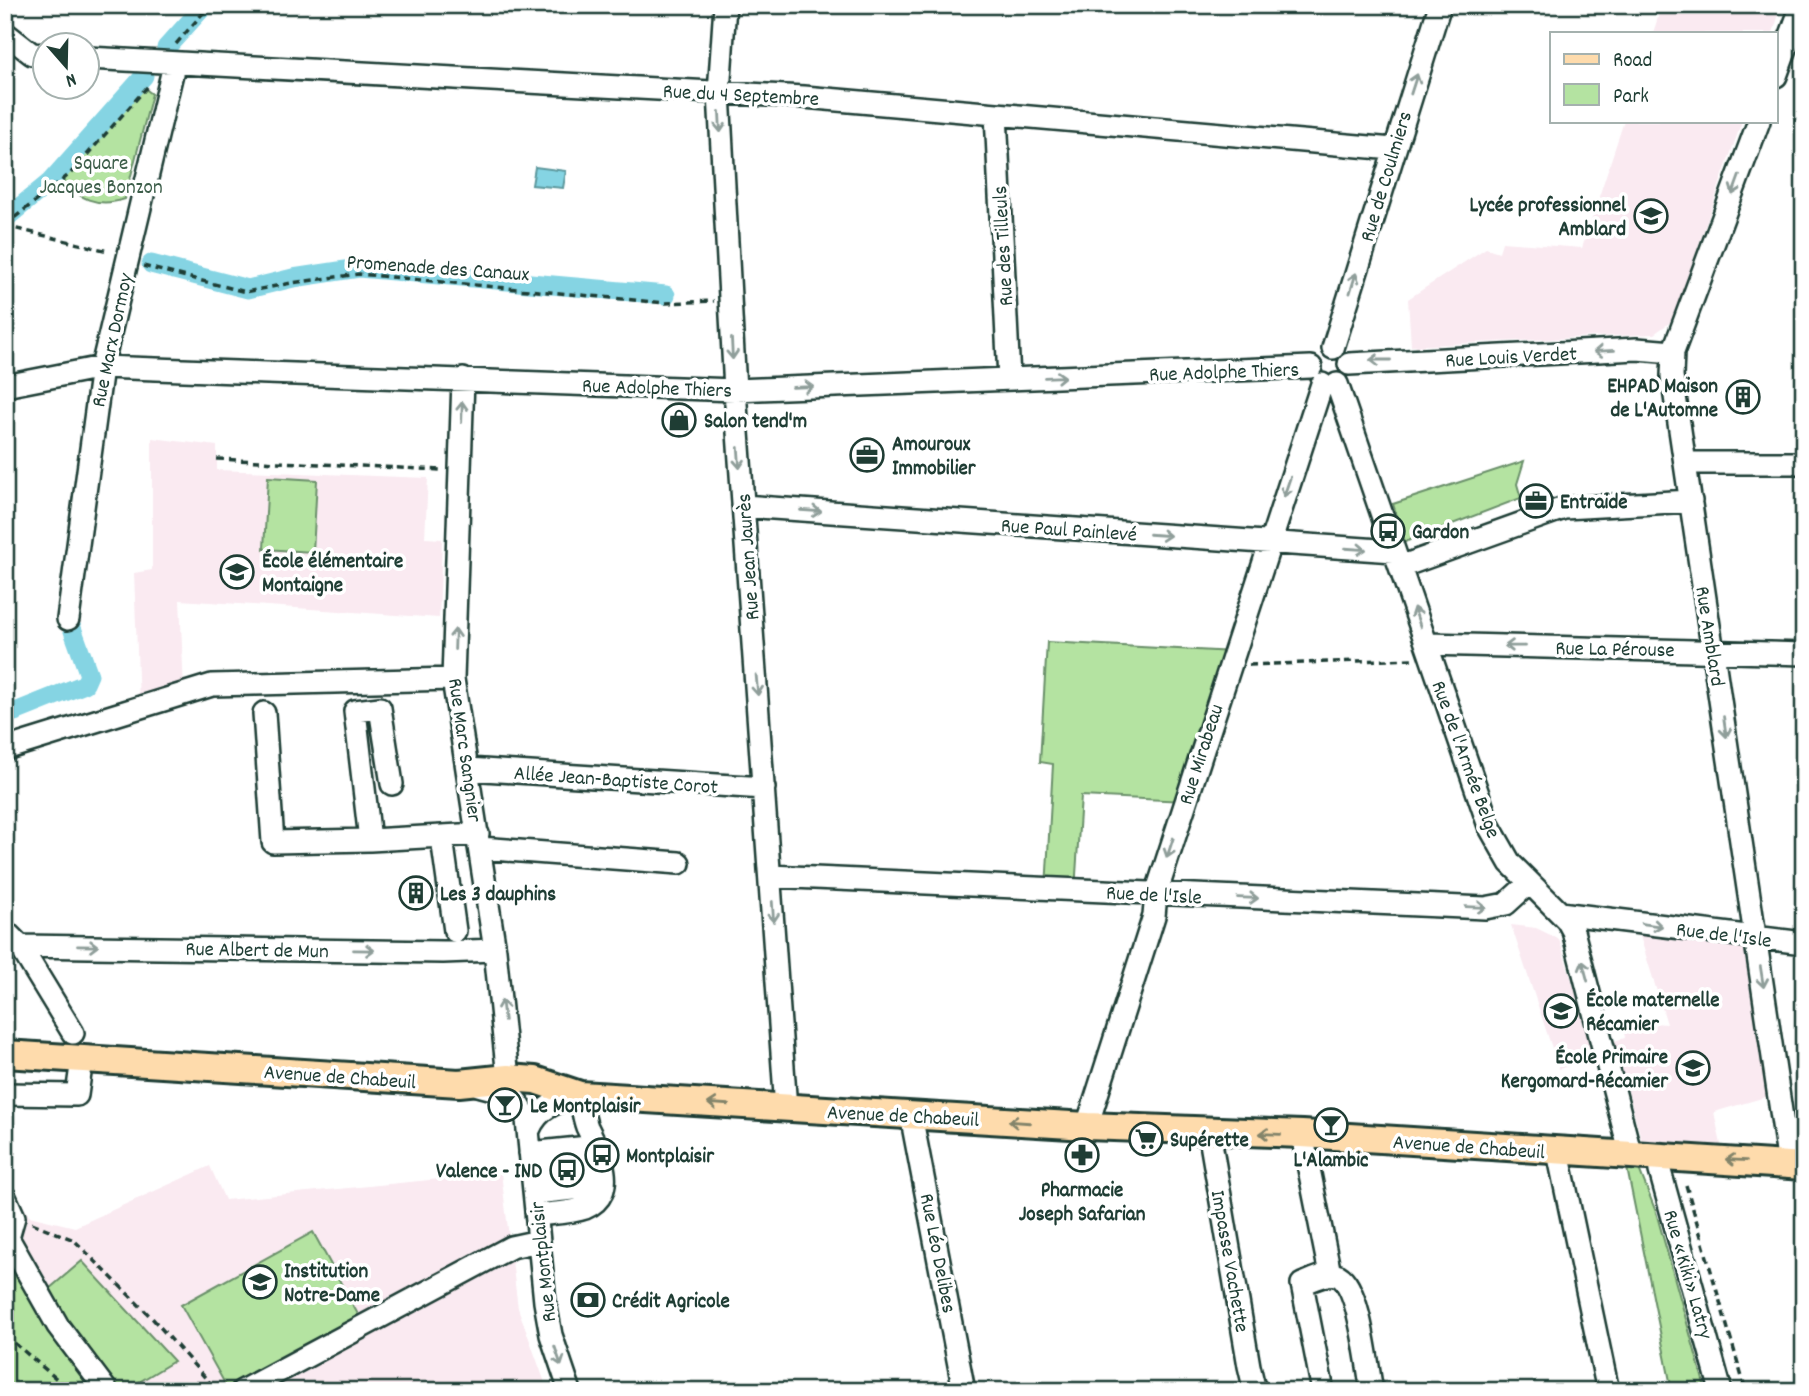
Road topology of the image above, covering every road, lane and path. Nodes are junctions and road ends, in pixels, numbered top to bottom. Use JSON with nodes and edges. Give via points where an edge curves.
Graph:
{"nodes":[{"id":1,"x":210,"y":5,"type":"edge"},
{"id":2,"x":725,"y":5,"type":"edge"},
{"id":3,"x":1440,"y":5,"type":"edge"},
{"id":4,"x":1802,"y":5,"type":"edge"},
{"id":5,"x":5,"y":33,"type":"edge"},
{"id":6,"x":32,"y":54,"type":"edge"},
{"id":7,"x":102,"y":58,"type":"edge"},
{"id":8,"x":171,"y":59,"type":"junction"},
{"id":9,"x":1778,"y":71,"type":"edge"},
{"id":10,"x":152,"y":81,"type":"dead end"},
{"id":11,"x":719,"y":93,"type":"junction"},
{"id":12,"x":996,"y":114,"type":"junction"},
{"id":13,"x":1759,"y":122,"type":"edge"},
{"id":14,"x":1393,"y":149,"type":"junction"},
{"id":15,"x":5,"y":226,"type":"edge"},
{"id":16,"x":108,"y":251,"type":"dead end"},
{"id":17,"x":127,"y":262,"type":"junction"},
{"id":18,"x":730,"y":302,"type":"junction"},
{"id":19,"x":1333,"y":348,"type":"junction"},
{"id":20,"x":1672,"y":352,"type":"junction"},
{"id":21,"x":1349,"y":364,"type":"junction"},
{"id":22,"x":102,"y":367,"type":"junction"},
{"id":23,"x":463,"y":379,"type":"junction"},
{"id":24,"x":1009,"y":379,"type":"junction"},
{"id":25,"x":1323,"y":379,"type":"junction"},
{"id":26,"x":5,"y":386,"type":"edge"},
{"id":27,"x":735,"y":390,"type":"junction"},
{"id":28,"x":217,"y":459,"type":"dead end"},
{"id":29,"x":1685,"y":463,"type":"junction"},
{"id":30,"x":1804,"y":463,"type":"edge"},
{"id":31,"x":460,"y":471,"type":"junction"},
{"id":32,"x":1691,"y":501,"type":"junction"},
{"id":33,"x":743,"y":506,"type":"junction"},
{"id":34,"x":1269,"y":543,"type":"junction"},
{"id":35,"x":1397,"y":559,"type":"junction"},
{"id":36,"x":68,"y":619,"type":"dead end"},
{"id":37,"x":1714,"y":650,"type":"junction"},
{"id":38,"x":1424,"y":652,"type":"junction"},
{"id":39,"x":1804,"y":654,"type":"edge"},
{"id":40,"x":1228,"y":665,"type":"junction"},
{"id":41,"x":453,"y":679,"type":"junction"},
{"id":42,"x":264,"y":713,"type":"dead end"},
{"id":43,"x":5,"y":749,"type":"edge"},
{"id":44,"x":468,"y":769,"type":"junction"},
{"id":45,"x":392,"y":784,"type":"dead end"},
{"id":46,"x":764,"y":788,"type":"junction"},
{"id":47,"x":442,"y":838,"type":"junction"},
{"id":48,"x":370,"y":840,"type":"junction"},
{"id":49,"x":479,"y":841,"type":"junction"},
{"id":50,"x":680,"y":863,"type":"dead end"},
{"id":51,"x":770,"y":876,"type":"junction"},
{"id":52,"x":1529,"y":883,"type":"junction"},
{"id":53,"x":1156,"y":894,"type":"junction"},
{"id":54,"x":1560,"y":913,"type":"junction"},
{"id":55,"x":454,"y":931,"type":"dead end"},
{"id":56,"x":12,"y":938,"type":"edge"},
{"id":57,"x":1756,"y":938,"type":"junction"},
{"id":58,"x":1804,"y":943,"type":"edge"},
{"id":59,"x":495,"y":950,"type":"junction"},
{"id":60,"x":74,"y":1033,"type":"dead end"},
{"id":61,"x":5,"y":1054,"type":"edge"},
{"id":62,"x":82,"y":1059,"type":"junction"},
{"id":63,"x":508,"y":1078,"type":"junction"},
{"id":64,"x":467,"y":1084,"type":"junction"},
{"id":65,"x":5,"y":1094,"type":"edge"},
{"id":66,"x":580,"y":1095,"type":"junction"},
{"id":67,"x":786,"y":1109,"type":"junction"},
{"id":68,"x":911,"y":1115,"type":"junction"},
{"id":69,"x":1087,"y":1126,"type":"junction"},
{"id":70,"x":529,"y":1130,"type":"junction"},
{"id":71,"x":1209,"y":1132,"type":"junction"},
{"id":72,"x":1302,"y":1135,"type":"junction"},
{"id":73,"x":1558,"y":1152,"type":"junction"},
{"id":74,"x":1631,"y":1156,"type":"junction"},
{"id":75,"x":1663,"y":1156,"type":"junction"},
{"id":76,"x":601,"y":1166,"type":"junction"},
{"id":77,"x":1796,"y":1166,"type":"edge"},
{"id":78,"x":532,"y":1173,"type":"junction"},
{"id":79,"x":5,"y":1197,"type":"edge"},
{"id":80,"x":537,"y":1215,"type":"junction"},
{"id":81,"x":14,"y":1217,"type":"junction"},
{"id":82,"x":539,"y":1241,"type":"junction"},
{"id":83,"x":1330,"y":1274,"type":"junction"},
{"id":84,"x":5,"y":1335,"type":"edge"},
{"id":85,"x":5,"y":1379,"type":"edge"},
{"id":86,"x":210,"y":1383,"type":"dead end"},
{"id":87,"x":16,"y":1391,"type":"edge"},
{"id":88,"x":71,"y":1391,"type":"edge"},
{"id":89,"x":107,"y":1391,"type":"edge"},
{"id":90,"x":242,"y":1391,"type":"edge"},
{"id":91,"x":570,"y":1391,"type":"edge"},
{"id":92,"x":964,"y":1391,"type":"edge"},
{"id":93,"x":1255,"y":1391,"type":"edge"},
{"id":94,"x":1323,"y":1391,"type":"edge"},
{"id":95,"x":1372,"y":1391,"type":"edge"},
{"id":96,"x":1608,"y":1391,"type":"edge"},
{"id":97,"x":1721,"y":1391,"type":"edge"}],
"edges":[{"from":1,"to":8,"type":"path"},
{"from":2,"to":11,"type":"street","name":"Rue Jean Jaurès"},
{"from":14,"to":3,"type":"street","name":"Rue de Coulmiers","one_way":true},
{"from":4,"to":9,"type":"street"},
{"from":5,"to":6,"type":"street"},
{"from":7,"to":8,"type":"street","name":"Rue du 4 Septembre"},
{"from":8,"to":11,"type":"street","name":"Rue du 4 Septembre"},
{"from":8,"to":17,"type":"street","name":"Rue Marx Dormoy"},
{"from":10,"to":15,"type":"path","via":[[70,174]]},
{"from":11,"to":12,"type":"street","name":"Rue du 4 Septembre"},
{"from":11,"to":18,"type":"street","name":"Rue Jean Jaurès","one_way":true},
{"from":12,"to":14,"type":"street","name":"Rue du 4 Septembre"},
{"from":12,"to":24,"type":"street","name":"Rue des Tilleuls"},
{"from":13,"to":20,"type":"street","name":"Rue Amblard","one_way":true},
{"from":19,"to":14,"type":"street","name":"Rue de Coulmiers","one_way":true},
{"from":15,"to":16,"type":"path"},
{"from":17,"to":18,"type":"path","name":"Promenade des Canaux","via":[[246,292],[359,274],[665,303]]},
{"from":17,"to":22,"type":"street","name":"Rue Marx Dormoy"},
{"from":18,"to":27,"type":"street","name":"Rue Jean Jaurès","one_way":true},
{"from":19,"to":21,"type":"street","via":[[1343,353]]},
{"from":19,"to":25,"type":"street","via":[[1320,351]]},
{"from":20,"to":21,"type":"street","name":"Rue Louis Verdet","one_way":true,"via":[[1637,349]]},
{"from":20,"to":29,"type":"street","name":"Rue Amblard"},
{"from":21,"to":25,"type":"street","name":"Rue Mirabeau","via":[[1346,376]]},
{"from":22,"to":23,"type":"street","name":"Rue Adolphe Thiers"},
{"from":22,"to":26,"type":"street","name":"Rue Adolphe Thiers"},
{"from":22,"to":36,"type":"street","name":"Rue Marx Dormoy"},
{"from":23,"to":27,"type":"street","name":"Rue Adolphe Thiers"},
{"from":31,"to":23,"type":"street","name":"Rue Marc Sangnier","one_way":true},
{"from":24,"to":25,"type":"street","name":"Rue Adolphe Thiers","one_way":true},
{"from":27,"to":24,"type":"street","name":"Rue Adolphe Thiers","one_way":true},
{"from":25,"to":34,"type":"street","name":"Rue Mirabeau","one_way":true},
{"from":25,"to":35,"type":"street","name":"Rue de l'Armée Belge"},
{"from":27,"to":33,"type":"street","name":"Rue Jean Jaurès","one_way":true},
{"from":28,"to":31,"type":"path"},
{"from":29,"to":30,"type":"street"},
{"from":29,"to":32,"type":"street","name":"Rue Amblard"},
{"from":41,"to":31,"type":"street","name":"Rue Marc Sangnier","one_way":true},
{"from":32,"to":35,"type":"street","via":[[1564,508]]},
{"from":32,"to":37,"type":"street","name":"Rue Amblard"},
{"from":33,"to":34,"type":"street","name":"Rue Paul Painlevé","one_way":true},
{"from":33,"to":46,"type":"street","name":"Rue Jean Jaurès","one_way":true},
{"from":34,"to":35,"type":"street","name":"Rue Paul Painlevé","one_way":true},
{"from":34,"to":40,"type":"street","name":"Rue Mirabeau"},
{"from":38,"to":35,"type":"street","name":"Rue de l'Armée Belge","one_way":true},
{"from":37,"to":38,"type":"street","name":"Rue La Pérouse","one_way":true},
{"from":37,"to":39,"type":"street","name":"Rue La Pérouse"},
{"from":37,"to":57,"type":"street","name":"Rue Amblard","one_way":true},
{"from":38,"to":40,"type":"path"},
{"from":38,"to":52,"type":"street","name":"Rue de l'Armée Belge","via":[[1489,826],[1510,863]]},
{"from":40,"to":53,"type":"street","name":"Rue Mirabeau","one_way":true},
{"from":41,"to":43,"type":"street","via":[[212,685]]},
{"from":41,"to":44,"type":"street","name":"Rue Marc Sangnier"},
{"from":42,"to":48,"type":"street","via":[[273,842]]},
{"from":44,"to":46,"type":"street","name":"Allée Jean-Baptiste Corot"},
{"from":44,"to":49,"type":"street","name":"Rue Marc Sangnier"},
{"from":45,"to":48,"type":"street","via":[[380,708],[355,711]]},
{"from":46,"to":51,"type":"street","name":"Rue Jean Jaurès"},
{"from":47,"to":48,"type":"street"},
{"from":47,"to":49,"type":"street"},
{"from":47,"to":55,"type":"street"},
{"from":49,"to":50,"type":"street"},
{"from":49,"to":59,"type":"street","name":"Rue Marc Sangnier"},
{"from":51,"to":53,"type":"street","name":"Rue de l'Isle"},
{"from":51,"to":67,"type":"street","name":"Rue Jean Jaurès","one_way":true},
{"from":53,"to":52,"type":"street","name":"Rue de l'Isle","one_way":true,"via":[[1485,908],[1506,904]]},
{"from":52,"to":54,"type":"street","name":"Rue de l'Armée Belge"},
{"from":53,"to":69,"type":"street","name":"Rue Mirabeau","via":[[1154,916]]},
{"from":54,"to":57,"type":"street","name":"Rue de l'Isle","one_way":true},
{"from":74,"to":54,"type":"street","name":"Rue de l'Armée Belge","one_way":true,"via":[[1580,951]]},
{"from":56,"to":59,"type":"street","name":"Rue Albert de Mun","one_way":true},
{"from":56,"to":60,"type":"street"},
{"from":57,"to":58,"type":"street","name":"Rue de l'Isle"},
{"from":57,"to":77,"type":"street","name":"Rue Amblard","one_way":true},
{"from":63,"to":59,"type":"street","name":"Rue Marc Sangnier","one_way":true},
{"from":61,"to":62,"type":"main road","name":"Avenue de Chabeuil"},
{"from":62,"to":64,"type":"main road","name":"Avenue de Chabeuil"},
{"from":62,"to":65,"type":"street","via":[[77,1095]]},
{"from":63,"to":64,"type":"main road","name":"Avenue de Chabeuil"},
{"from":63,"to":66,"type":"main road","name":"Avenue de Chabeuil","via":[[535,1080]]},
{"from":64,"to":70,"type":"street","name":"Rue Montplaisir","via":[[510,1094],[520,1102]]},
{"from":67,"to":66,"type":"main road","name":"Avenue de Chabeuil","one_way":true},
{"from":66,"to":70,"type":"street","via":[[548,1106]]},
{"from":66,"to":76,"type":"street"},
{"from":67,"to":68,"type":"main road","name":"Avenue de Chabeuil"},
{"from":69,"to":68,"type":"main road","name":"Avenue de Chabeuil","one_way":true},
{"from":68,"to":92,"type":"street","name":"Rue Léo Delibes"},
{"from":69,"to":71,"type":"main road","name":"Avenue de Chabeuil"},
{"from":70,"to":78,"type":"street","name":"Rue Montplaisir"},
{"from":72,"to":71,"type":"main road","name":"Avenue de Chabeuil","one_way":true},
{"from":71,"to":93,"type":"street","name":"Impasse Vachette"},
{"from":72,"to":73,"type":"main road","name":"Avenue de Chabeuil"},
{"from":72,"to":83,"type":"street"},
{"from":73,"to":74,"type":"main road","name":"Avenue de Chabeuil"},
{"from":73,"to":96,"type":"street"},
{"from":74,"to":75,"type":"main road","name":"Avenue de Chabeuil"},
{"from":77,"to":75,"type":"main road","name":"Avenue de Chabeuil","one_way":true},
{"from":75,"to":97,"type":"street","name":"Rue «Kiki» Latry","via":[[1660,1171]]},
{"from":76,"to":78,"type":"street"},
{"from":76,"to":78,"type":"street"},
{"from":76,"to":80,"type":"street","via":[[593,1203]]},
{"from":78,"to":80,"type":"street","name":"Rue Montplaisir"},
{"from":79,"to":81,"type":"street"},
{"from":80,"to":82,"type":"street","name":"Rue Montplaisir"},
{"from":81,"to":86,"type":"path","via":[[74,1240]]},
{"from":81,"to":89,"type":"street","via":[[9,1238],[27,1273],[58,1326]]},
{"from":82,"to":90,"type":"street","via":[[511,1247]]},
{"from":82,"to":91,"type":"street","name":"Rue Montplaisir","one_way":true,"via":[[551,1335]]},
{"from":83,"to":94,"type":"street","via":[[1302,1283]]},
{"from":83,"to":95,"type":"street","via":[[1339,1276],[1352,1290]]},
{"from":84,"to":88,"type":"path"},
{"from":85,"to":87,"type":"path"}]}
